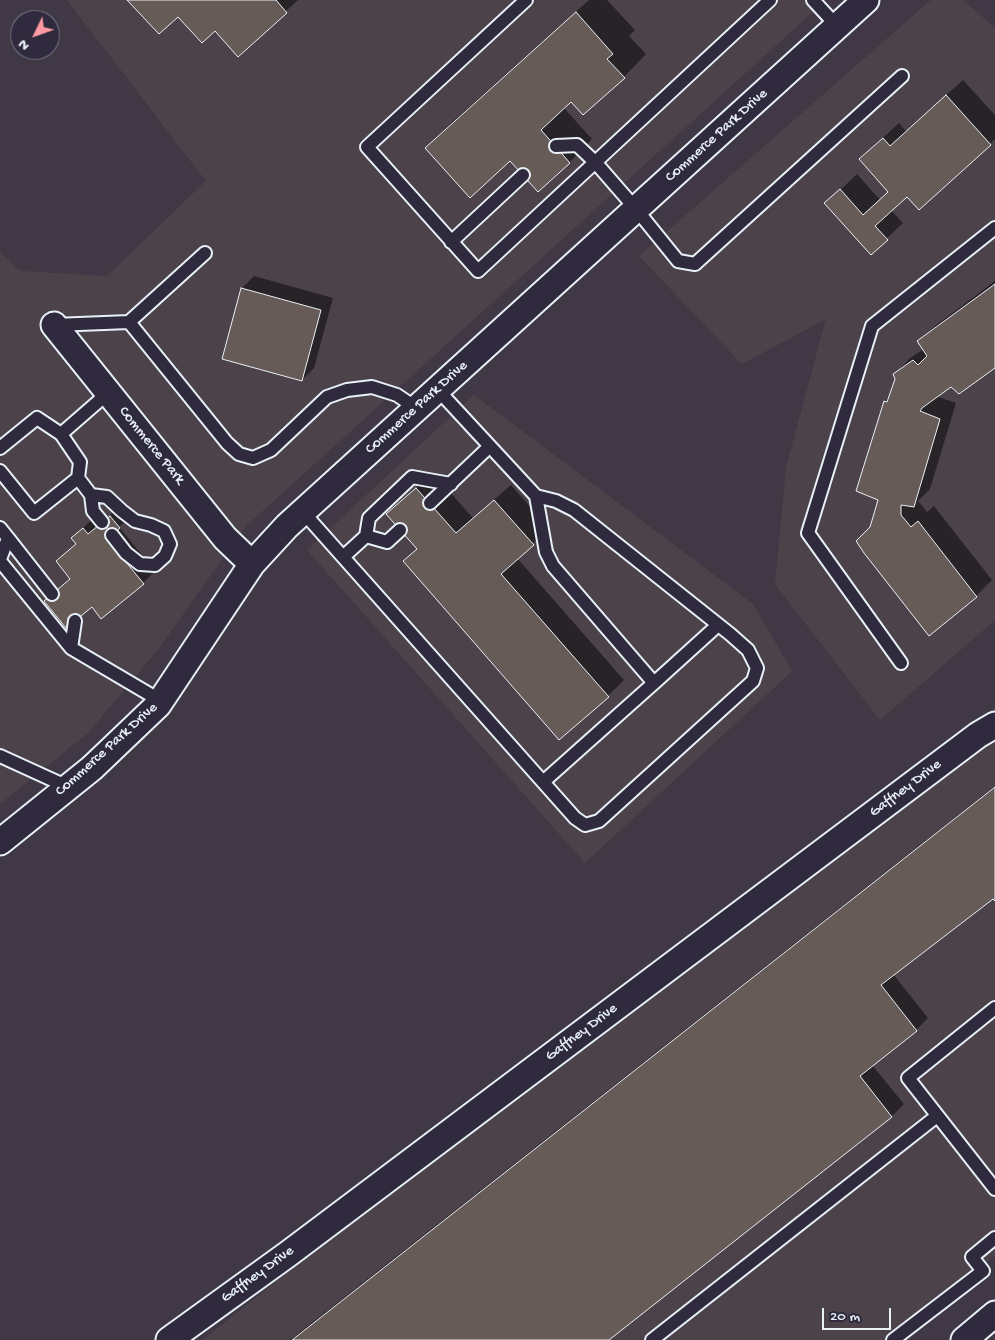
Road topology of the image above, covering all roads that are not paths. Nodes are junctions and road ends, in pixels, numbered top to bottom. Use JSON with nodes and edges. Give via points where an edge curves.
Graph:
{"nodes":[{"id":1,"x":526,"y":0,"type":"edge"},
{"id":2,"x":770,"y":0,"type":"edge"},
{"id":3,"x":813,"y":0,"type":"edge"},
{"id":4,"x":866,"y":0,"type":"edge"},
{"id":5,"x":837,"y":26,"type":"junction"},
{"id":6,"x":902,"y":76,"type":"dead end"},
{"id":7,"x":556,"y":146,"type":"dead end"},
{"id":8,"x":596,"y":163,"type":"junction"},
{"id":9,"x":523,"y":175,"type":"dead end"},
{"id":10,"x":636,"y":209,"type":"junction"},
{"id":11,"x":995,"y":228,"type":"edge"},
{"id":12,"x":451,"y":242,"type":"junction"},
{"id":13,"x":206,"y":254,"type":"dead end"},
{"id":14,"x":129,"y":322,"type":"junction"},
{"id":15,"x":54,"y":325,"type":"joint"},
{"id":16,"x":437,"y":389,"type":"junction"},
{"id":17,"x":108,"y":393,"type":"junction"},
{"id":18,"x":416,"y":408,"type":"junction"},
{"id":19,"x":61,"y":434,"type":"junction"},
{"id":20,"x":490,"y":447,"type":"junction"},
{"id":21,"x":0,"y":448,"type":"edge"},
{"id":22,"x":0,"y":471,"type":"edge"},
{"id":23,"x":78,"y":478,"type":"junction"},
{"id":24,"x":451,"y":484,"type":"junction"},
{"id":25,"x":91,"y":494,"type":"junction"},
{"id":26,"x":536,"y":496,"type":"junction"},
{"id":27,"x":430,"y":503,"type":"dead end"},
{"id":28,"x":303,"y":512,"type":"junction"},
{"id":29,"x":102,"y":522,"type":"dead end"},
{"id":30,"x":400,"y":530,"type":"dead end"},
{"id":31,"x":4,"y":533,"type":"edge"},
{"id":32,"x":112,"y":535,"type":"dead end"},
{"id":33,"x":366,"y":536,"type":"junction"},
{"id":34,"x":343,"y":557,"type":"junction"},
{"id":35,"x":0,"y":560,"type":"edge"},
{"id":36,"x":252,"y":564,"type":"junction"},
{"id":37,"x":52,"y":594,"type":"dead end"},
{"id":38,"x":75,"y":621,"type":"dead end"},
{"id":39,"x":718,"y":625,"type":"junction"},
{"id":40,"x":72,"y":648,"type":"junction"},
{"id":41,"x":900,"y":663,"type":"dead end"},
{"id":42,"x":654,"y":683,"type":"junction"},
{"id":43,"x":161,"y":701,"type":"junction"},
{"id":44,"x":995,"y":725,"type":"edge"},
{"id":45,"x":0,"y":756,"type":"edge"},
{"id":46,"x":542,"y":782,"type":"junction"},
{"id":47,"x":68,"y":787,"type":"junction"},
{"id":48,"x":1,"y":840,"type":"edge"},
{"id":49,"x":995,"y":1008,"type":"edge"},
{"id":50,"x":937,"y":1116,"type":"junction"},
{"id":51,"x":995,"y":1189,"type":"edge"},
{"id":52,"x":995,"y":1238,"type":"edge"},
{"id":53,"x":995,"y":1314,"type":"edge"},
{"id":54,"x":169,"y":1340,"type":"edge"},
{"id":55,"x":652,"y":1340,"type":"edge"},
{"id":56,"x":893,"y":1340,"type":"edge"},
{"id":57,"x":964,"y":1340,"type":"edge"}],
"edges":[{"from":1,"to":12,"type":"lane","via":[[367,147]]},
{"from":2,"to":8,"type":"lane"},
{"from":3,"to":5,"type":"lane"},
{"from":4,"to":5,"type":"street","name":"Commerce Park Drive"},
{"from":5,"to":10,"type":"street","name":"Commerce Park Drive"},
{"from":6,"to":10,"type":"lane","via":[[695,264],[678,261]]},
{"from":7,"to":8,"type":"lane","via":[[577,145]]},
{"from":8,"to":10,"type":"lane"},
{"from":8,"to":12,"type":"lane","via":[[478,271]]},
{"from":9,"to":12,"type":"lane"},
{"from":10,"to":16,"type":"street","name":"Commerce Park Drive"},
{"from":11,"to":41,"type":"lane","via":[[872,326],[808,533]]},
{"from":13,"to":14,"type":"lane"},
{"from":14,"to":15,"type":"lane"},
{"from":14,"to":18,"type":"lane","via":[[239,454],[253,458],[271,450],[327,397],[347,390],[372,387],[398,395]]},
{"from":15,"to":17,"type":"street","name":"Commerce Park"},
{"from":16,"to":18,"type":"street","name":"Commerce Park Drive"},
{"from":16,"to":20,"type":"lane"},
{"from":17,"to":19,"type":"lane"},
{"from":17,"to":36,"type":"street","name":"Commerce Park","via":[[225,538]]},
{"from":18,"to":28,"type":"street","name":"Commerce Park Drive"},
{"from":19,"to":21,"type":"lane","via":[[37,418]]},
{"from":19,"to":23,"type":"lane","via":[[80,462]]},
{"from":20,"to":24,"type":"lane"},
{"from":20,"to":26,"type":"lane"},
{"from":22,"to":23,"type":"lane","via":[[34,513]]},
{"from":23,"to":25,"type":"lane"},
{"from":24,"to":27,"type":"lane"},
{"from":24,"to":33,"type":"lane","via":[[412,477],[369,518]]},
{"from":25,"to":29,"type":"lane","via":[[93,511]]},
{"from":25,"to":32,"type":"lane","via":[[108,497],[135,521],[164,531],[170,544],[165,556],[155,564],[140,564]]},
{"from":26,"to":39,"type":"lane","via":[[574,510]]},
{"from":26,"to":42,"type":"lane","via":[[546,552],[553,566]]},
{"from":28,"to":34,"type":"lane"},
{"from":28,"to":36,"type":"street","name":"Commerce Park Drive"},
{"from":30,"to":33,"type":"lane","via":[[387,542]]},
{"from":31,"to":35,"type":"lane"},
{"from":31,"to":37,"type":"lane"},
{"from":33,"to":34,"type":"lane"},
{"from":34,"to":46,"type":"lane"},
{"from":35,"to":40,"type":"lane"},
{"from":36,"to":43,"type":"street","name":"Commerce Park Drive"},
{"from":38,"to":40,"type":"lane"},
{"from":39,"to":42,"type":"lane"},
{"from":39,"to":46,"type":"lane","via":[[748,650],[757,668],[753,681],[599,821],[585,824],[574,818]]},
{"from":40,"to":43,"type":"lane"},
{"from":42,"to":46,"type":"lane"},
{"from":43,"to":47,"type":"street","name":"Commerce Park Drive"},
{"from":44,"to":54,"type":"street","name":"Gaffney Drive"},
{"from":45,"to":47,"type":"lane"},
{"from":47,"to":48,"type":"street","name":"Commerce Park Drive"},
{"from":49,"to":50,"type":"lane","via":[[908,1078]]},
{"from":50,"to":51,"type":"lane"},
{"from":50,"to":55,"type":"lane"},
{"from":52,"to":56,"type":"lane","via":[[972,1257],[983,1271]]},
{"from":53,"to":57,"type":"street"}]}
